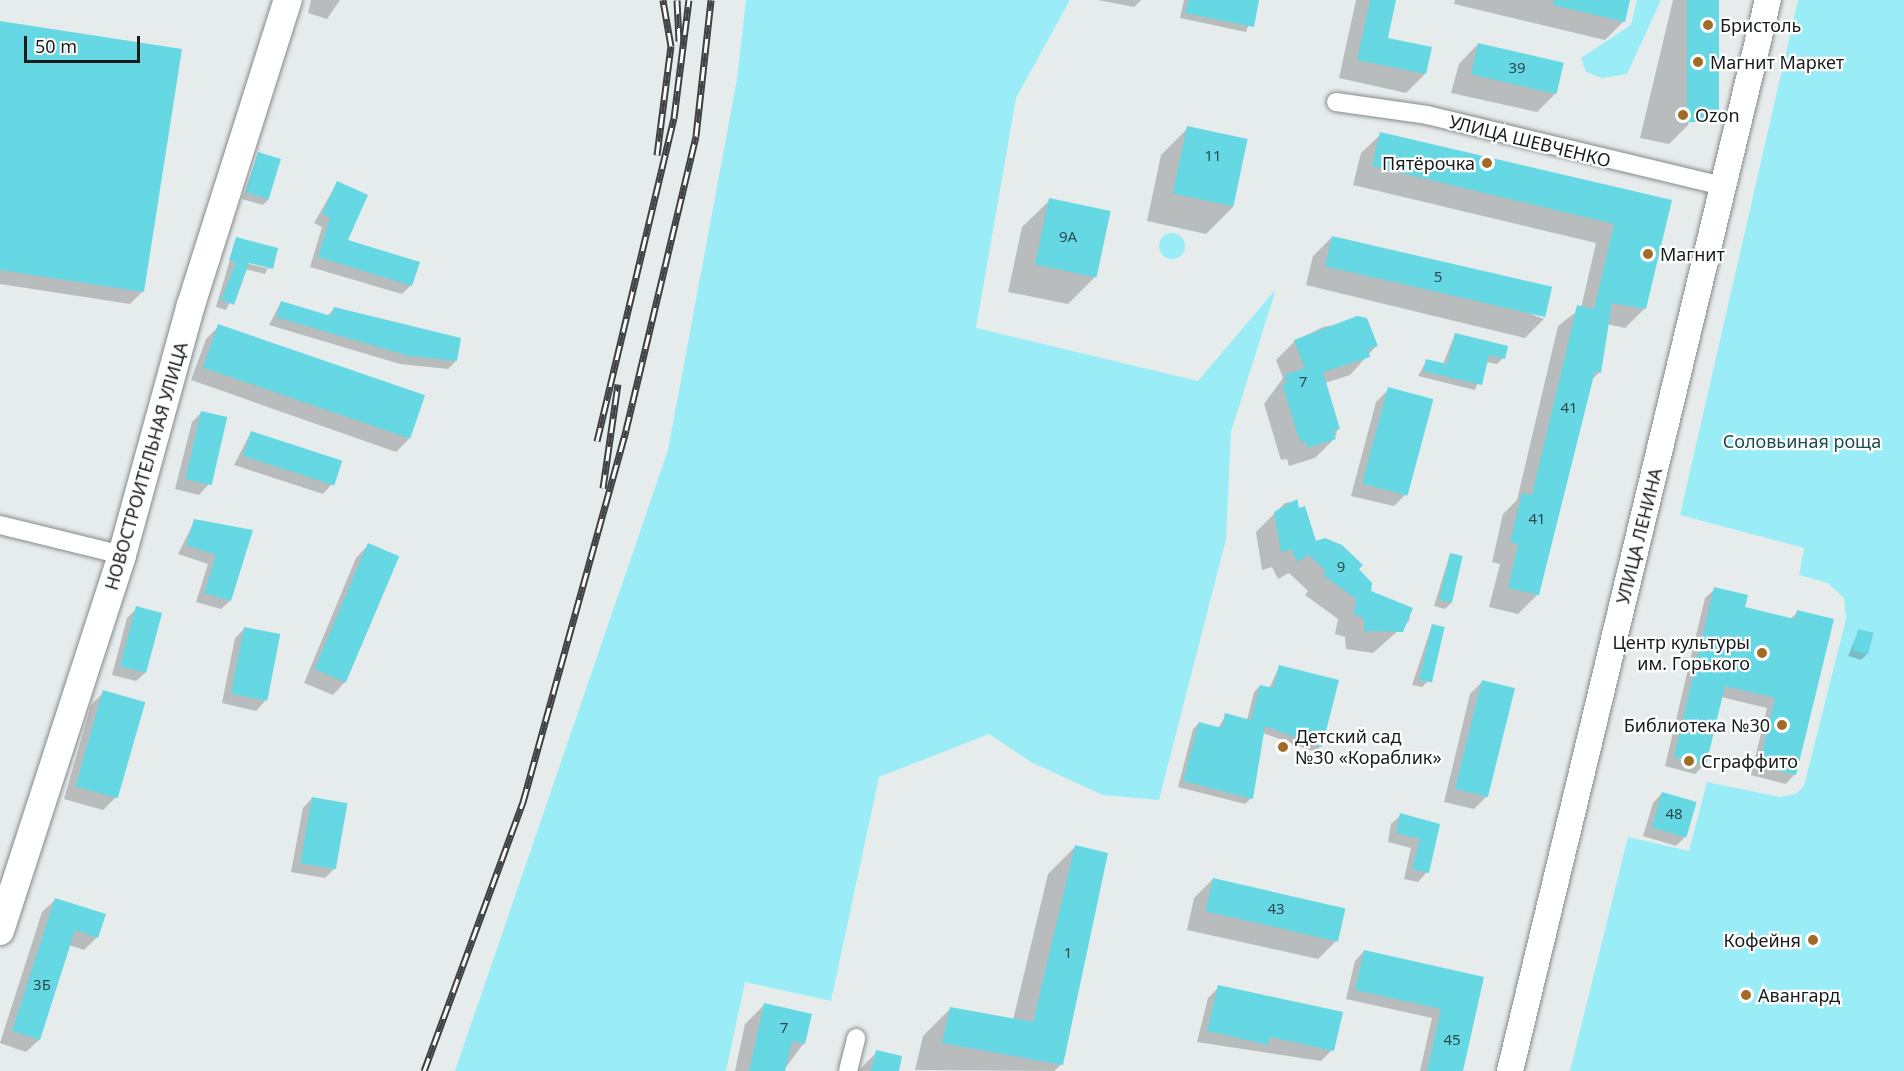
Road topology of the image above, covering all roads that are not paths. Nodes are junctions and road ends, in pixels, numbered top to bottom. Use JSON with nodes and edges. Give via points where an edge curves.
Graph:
{"nodes":[{"id":1,"x":288,"y":0,"type":"edge"},
{"id":2,"x":1768,"y":0,"type":"edge"},
{"id":3,"x":1336,"y":102,"type":"dead end"},
{"id":4,"x":1723,"y":186,"type":"junction"},
{"id":5,"x":0,"y":525,"type":"edge"},
{"id":6,"x":122,"y":555,"type":"junction"},
{"id":7,"x":0,"y":931,"type":"edge"},
{"id":8,"x":856,"y":1038,"type":"dead end"},
{"id":9,"x":848,"y":1071,"type":"edge"},
{"id":10,"x":1510,"y":1071,"type":"edge"}],
"edges":[{"from":1,"to":6,"type":"main road","name":"НОВОСТРОИТЕЛЬНАЯ УЛИЦА","via":[[191,305]]},
{"from":2,"to":4,"type":"main road","name":"УЛИЦА ЛЕНИНА"},
{"from":3,"to":4,"type":"street","name":"УЛИЦА ШЕВЧЕНКО","via":[[1426,115]]},
{"from":4,"to":10,"type":"main road","name":"УЛИЦА ЛЕНИНА"},
{"from":5,"to":6,"type":"street"},
{"from":6,"to":7,"type":"main road","name":"НОВОСТРОИТЕЛЬНАЯ УЛИЦА"},
{"from":8,"to":9,"type":"street"}]}
